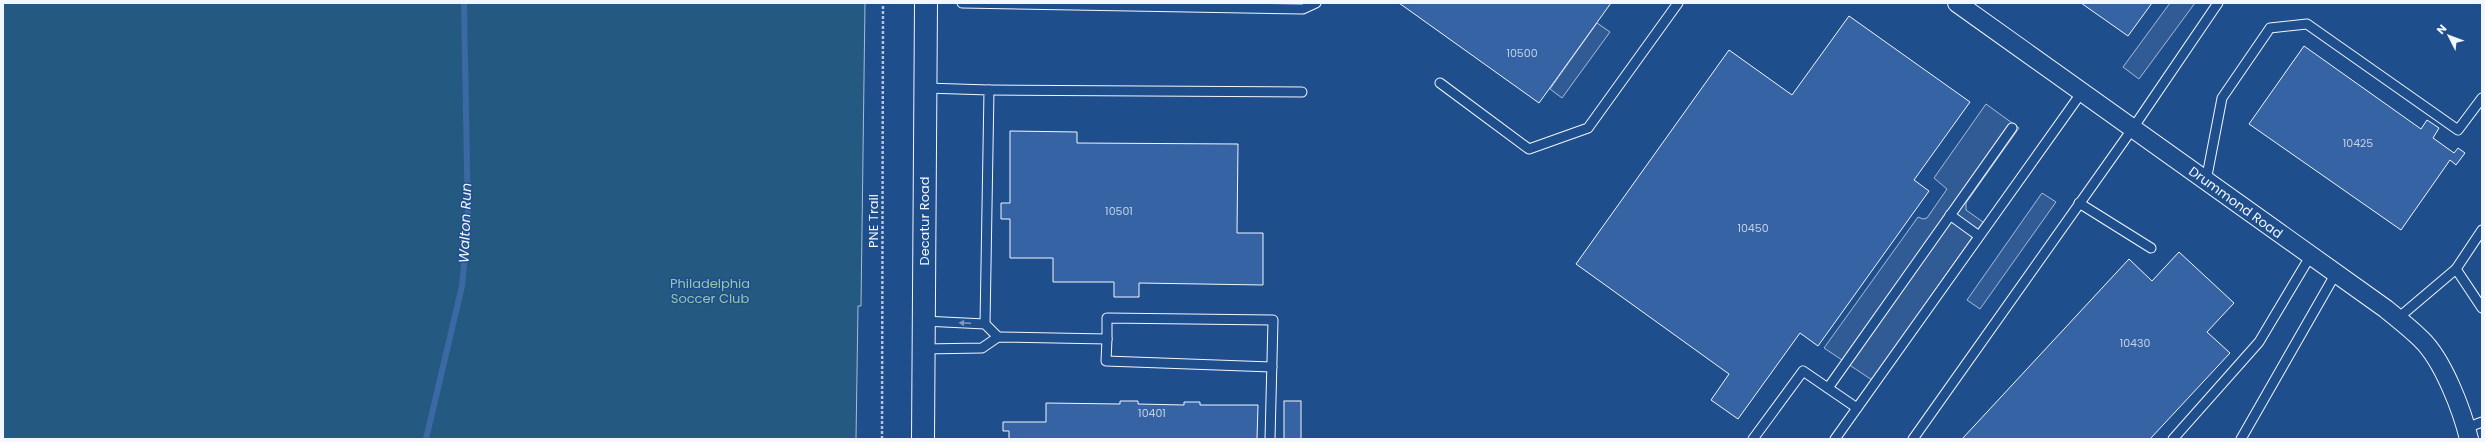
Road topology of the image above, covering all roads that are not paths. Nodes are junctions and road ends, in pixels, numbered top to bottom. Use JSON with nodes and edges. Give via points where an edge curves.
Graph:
{"nodes":[{"id":1,"x":926,"y":3,"type":"edge"},
{"id":2,"x":962,"y":3,"type":"edge"},
{"id":3,"x":1316,"y":3,"type":"edge"},
{"id":4,"x":1678,"y":3,"type":"edge"},
{"id":5,"x":1957,"y":3,"type":"edge"},
{"id":6,"x":2218,"y":3,"type":"edge"},
{"id":7,"x":1440,"y":83,"type":"dead end"},
{"id":8,"x":925,"y":88,"type":"junction"},
{"id":9,"x":989,"y":90,"type":"junction"},
{"id":10,"x":1302,"y":92,"type":"dead end"},
{"id":11,"x":2082,"y":92,"type":"junction"},
{"id":12,"x":2482,"y":98,"type":"edge"},
{"id":13,"x":2012,"y":128,"type":"dead end"},
{"id":14,"x":2133,"y":128,"type":"junction"},
{"id":15,"x":2206,"y":181,"type":"junction"},
{"id":16,"x":2079,"y":203,"type":"junction"},
{"id":17,"x":1950,"y":215,"type":"junction"},
{"id":18,"x":2482,"y":230,"type":"edge"},
{"id":19,"x":1979,"y":236,"type":"junction"},
{"id":20,"x":2151,"y":248,"type":"dead end"},
{"id":21,"x":2311,"y":255,"type":"junction"},
{"id":22,"x":2456,"y":269,"type":"junction"},
{"id":23,"x":2336,"y":273,"type":"junction"},
{"id":24,"x":2482,"y":308,"type":"edge"},
{"id":25,"x":2397,"y":319,"type":"junction"},
{"id":26,"x":924,"y":321,"type":"junction"},
{"id":27,"x":985,"y":324,"type":"junction"},
{"id":28,"x":998,"y":337,"type":"junction"},
{"id":29,"x":1106,"y":340,"type":"junction"},
{"id":30,"x":924,"y":349,"type":"junction"},
{"id":31,"x":1272,"y":367,"type":"junction"},
{"id":32,"x":1828,"y":388,"type":"junction"},
{"id":33,"x":1857,"y":408,"type":"junction"},
{"id":34,"x":2472,"y":430,"type":"edge"},
{"id":35,"x":923,"y":439,"type":"edge"},
{"id":36,"x":1270,"y":439,"type":"edge"},
{"id":37,"x":1753,"y":439,"type":"edge"},
{"id":38,"x":1835,"y":439,"type":"edge"},
{"id":39,"x":1913,"y":439,"type":"edge"},
{"id":40,"x":2173,"y":439,"type":"edge"},
{"id":41,"x":2241,"y":439,"type":"edge"}],
"edges":[{"from":1,"to":8,"type":"street","name":"Decatur Road"},
{"from":2,"to":3,"type":"lane","via":[[1303,8]]},
{"from":4,"to":7,"type":"lane","via":[[1588,128],[1529,149]]},
{"from":5,"to":11,"type":"street","name":"Drummond Road"},
{"from":6,"to":14,"type":"lane"},
{"from":8,"to":9,"type":"lane"},
{"from":8,"to":26,"type":"street","name":"Decatur Road"},
{"from":9,"to":10,"type":"lane"},
{"from":9,"to":27,"type":"lane"},
{"from":11,"to":14,"type":"street","name":"Drummond Road"},
{"from":11,"to":19,"type":"lane"},
{"from":12,"to":15,"type":"lane","via":[[2458,130],[2307,24],[2270,28],[2222,98]]},
{"from":13,"to":17,"type":"lane"},
{"from":14,"to":15,"type":"street","name":"Drummond Road"},
{"from":14,"to":16,"type":"lane"},
{"from":15,"to":21,"type":"street","name":"Drummond Road"},
{"from":16,"to":20,"type":"lane"},
{"from":16,"to":39,"type":"lane"},
{"from":17,"to":19,"type":"lane"},
{"from":17,"to":32,"type":"lane"},
{"from":18,"to":22,"type":"lane"},
{"from":19,"to":33,"type":"lane"},
{"from":21,"to":23,"type":"street","name":"Drummond Road"},
{"from":21,"to":40,"type":"lane","via":[[2259,342]]},
{"from":22,"to":24,"type":"lane"},
{"from":22,"to":25,"type":"lane"},
{"from":23,"to":25,"type":"street","name":"Drummond Road"},
{"from":23,"to":41,"type":"lane"},
{"from":25,"to":34,"type":"street","name":"Drummond Road","via":[[2423,340],[2447,378]]},
{"from":27,"to":26,"type":"lane","one_way":true},
{"from":26,"to":30,"type":"street","name":"Decatur Road"},
{"from":27,"to":28,"type":"lane"},
{"from":28,"to":29,"type":"lane"},
{"from":28,"to":30,"type":"lane","via":[[982,348]]},
{"from":29,"to":31,"type":"lane","via":[[1106,361]]},
{"from":29,"to":31,"type":"lane","via":[[1107,318],[1273,320]]},
{"from":30,"to":35,"type":"street","name":"Decatur Road"},
{"from":31,"to":36,"type":"lane"},
{"from":32,"to":33,"type":"lane"},
{"from":32,"to":37,"type":"lane","via":[[1803,370]]},
{"from":33,"to":38,"type":"lane"}]}
